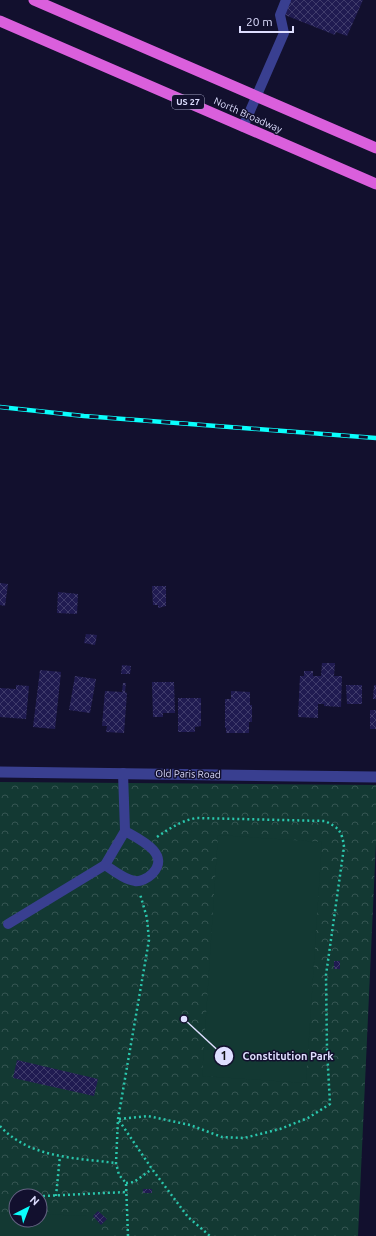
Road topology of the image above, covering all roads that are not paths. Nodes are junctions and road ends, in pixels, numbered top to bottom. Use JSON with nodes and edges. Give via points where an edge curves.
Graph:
{"nodes":[{"id":1,"x":34,"y":0,"type":"edge"},
{"id":2,"x":286,"y":0,"type":"edge"},
{"id":3,"x":0,"y":20,"type":"edge"},
{"id":4,"x":257,"y":96,"type":"junction"},
{"id":5,"x":243,"y":126,"type":"junction"},
{"id":6,"x":376,"y":148,"type":"edge"},
{"id":7,"x":376,"y":184,"type":"edge"},
{"id":8,"x":0,"y":772,"type":"edge"},
{"id":9,"x":123,"y":773,"type":"junction"},
{"id":10,"x":376,"y":777,"type":"edge"},
{"id":11,"x":124,"y":831,"type":"junction"},
{"id":12,"x":105,"y":865,"type":"junction"},
{"id":13,"x":8,"y":924,"type":"dead end"}],
"edges":[{"from":1,"to":4,"type":"highway","name":"North Broadway"},
{"from":2,"to":4,"type":"lane","via":[[280,15],[284,33]]},
{"from":3,"to":5,"type":"highway","name":"North Broadway","number":"US 27"},
{"from":4,"to":5,"type":"lane"},
{"from":4,"to":6,"type":"highway","name":"North Broadway"},
{"from":5,"to":7,"type":"highway","name":"North Broadway","number":"US 27"},
{"from":8,"to":9,"type":"street","name":"Old Paris Road"},
{"from":9,"to":10,"type":"street","name":"Old Paris Road"},
{"from":9,"to":11,"type":"lane"},
{"from":11,"to":12,"type":"lane"},
{"from":11,"to":12,"type":"lane","via":[[147,844],[156,854],[157,867],[151,875],[136,882]]},
{"from":12,"to":13,"type":"lane"}]}
